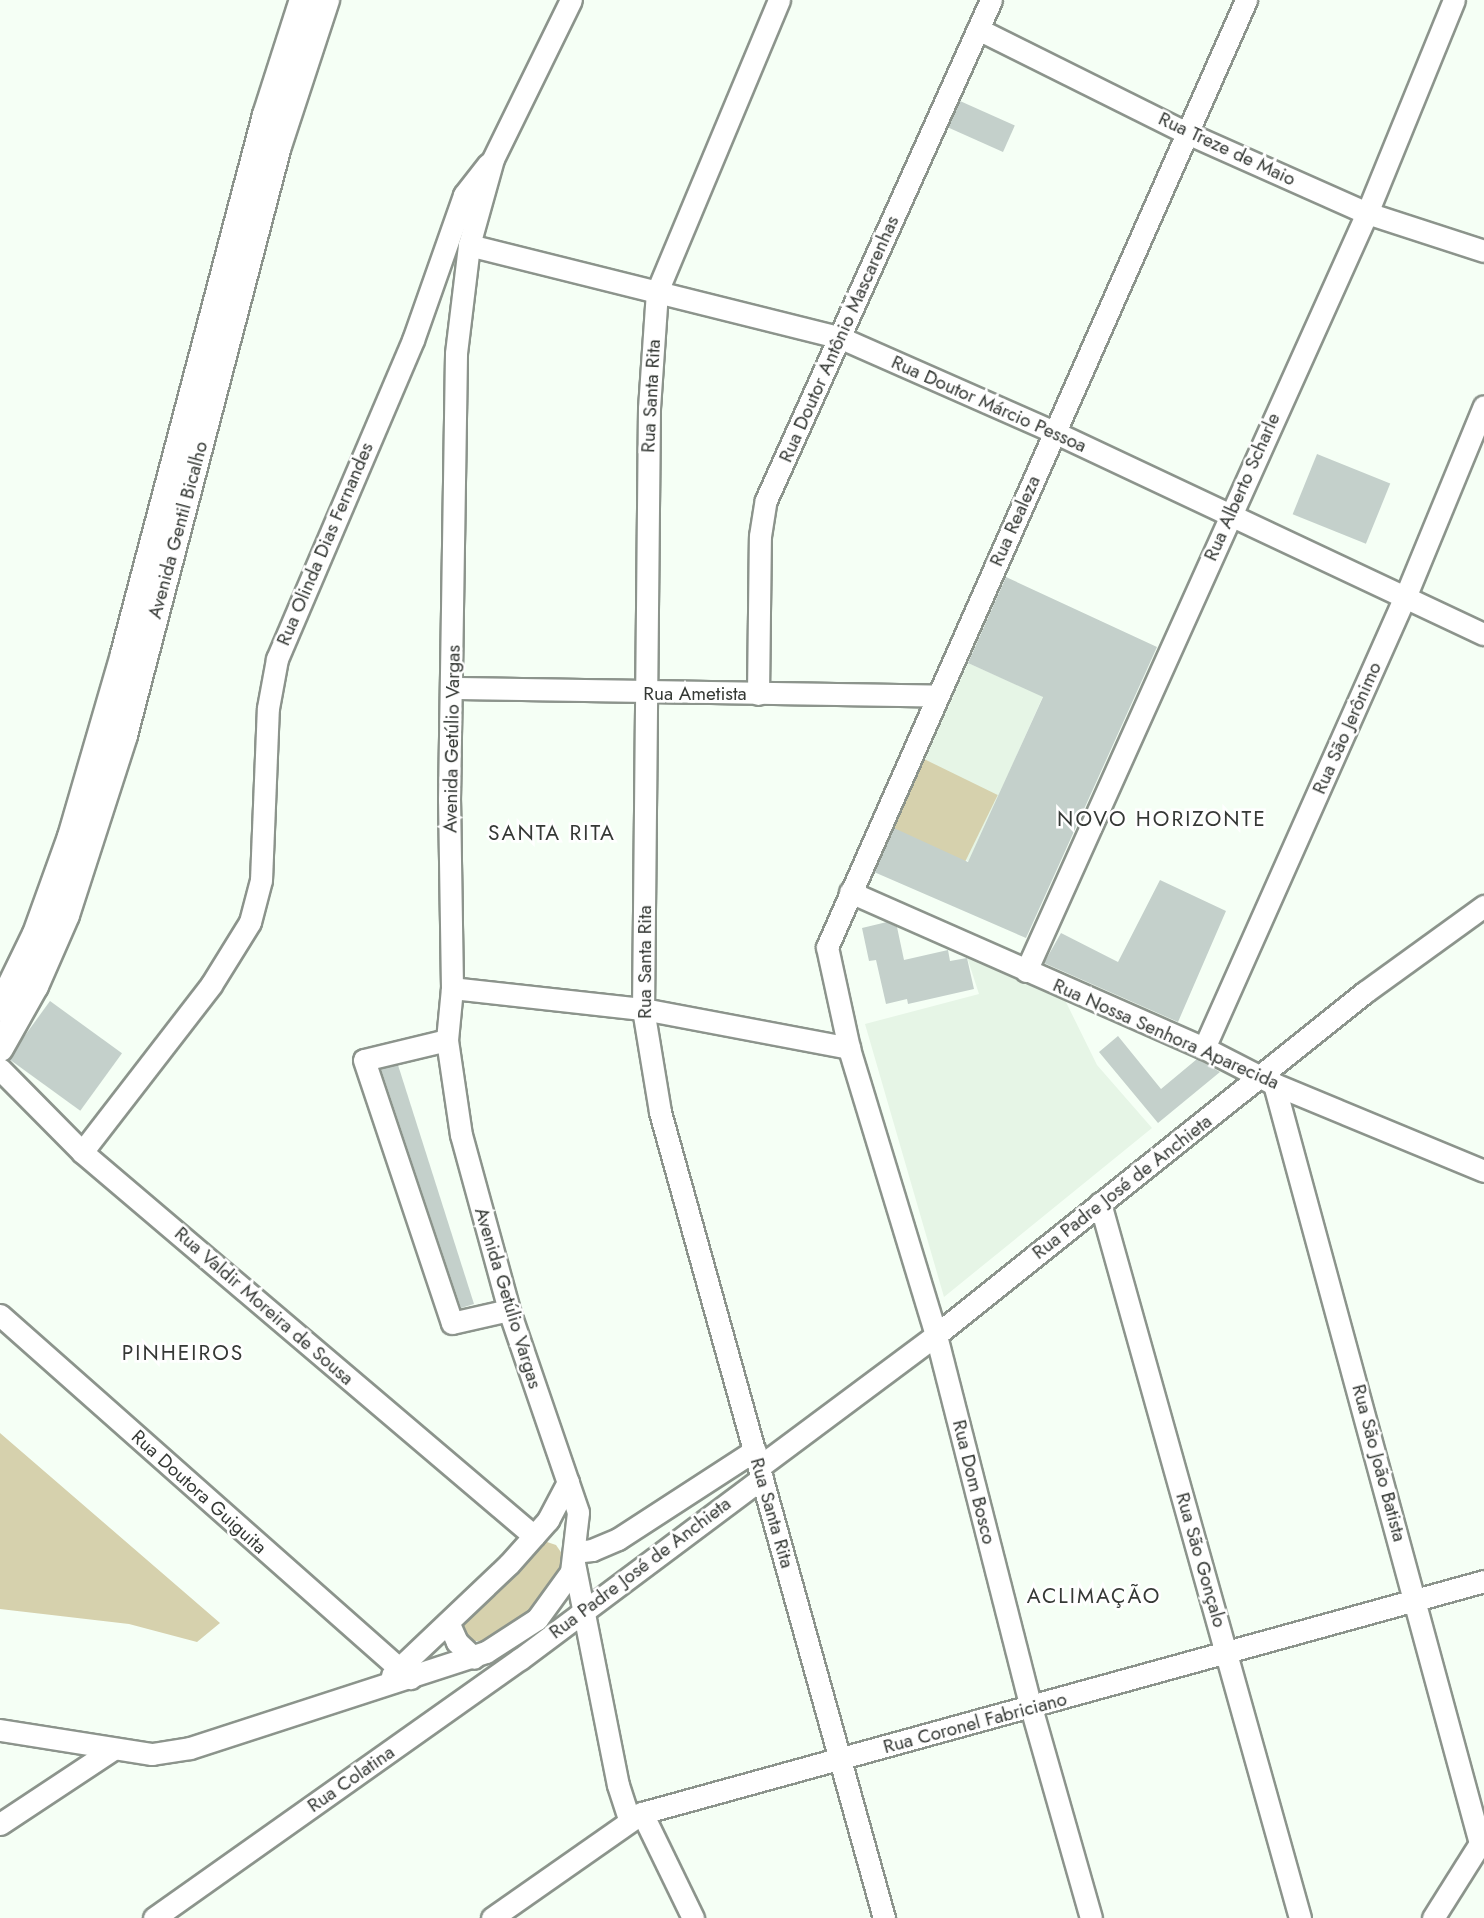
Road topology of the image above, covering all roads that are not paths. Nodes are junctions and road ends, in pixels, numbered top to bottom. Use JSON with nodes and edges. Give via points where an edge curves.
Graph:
{"nodes":[{"id":1,"x":303,"y":0,"type":"edge"},
{"id":2,"x":326,"y":0,"type":"edge"},
{"id":3,"x":570,"y":0,"type":"edge"},
{"id":4,"x":779,"y":0,"type":"edge"},
{"id":5,"x":991,"y":0,"type":"edge"},
{"id":6,"x":1246,"y":0,"type":"edge"},
{"id":7,"x":1454,"y":0,"type":"edge"},
{"id":8,"x":978,"y":29,"type":"junction"},
{"id":9,"x":1187,"y":133,"type":"junction"},
{"id":10,"x":1367,"y":213,"type":"junction"},
{"id":11,"x":465,"y":231,"type":"junction"},
{"id":12,"x":1484,"y":251,"type":"edge"},
{"id":13,"x":657,"y":291,"type":"junction"},
{"id":14,"x":841,"y":338,"type":"junction"},
{"id":15,"x":1484,"y":406,"type":"edge"},
{"id":16,"x":1054,"y":432,"type":"junction"},
{"id":17,"x":1229,"y":515,"type":"junction"},
{"id":18,"x":1406,"y":595,"type":"junction"},
{"id":19,"x":1484,"y":634,"type":"edge"},
{"id":20,"x":453,"y":688,"type":"junction"},
{"id":21,"x":646,"y":694,"type":"junction"},
{"id":22,"x":758,"y":694,"type":"junction"},
{"id":23,"x":936,"y":696,"type":"junction"},
{"id":24,"x":850,"y":892,"type":"junction"},
{"id":25,"x":1484,"y":906,"type":"edge"},
{"id":26,"x":1026,"y":971,"type":"junction"},
{"id":27,"x":452,"y":988,"type":"junction"},
{"id":28,"x":0,"y":1008,"type":"edge"},
{"id":29,"x":643,"y":1009,"type":"junction"},
{"id":30,"x":447,"y":1040,"type":"junction"},
{"id":31,"x":0,"y":1048,"type":"edge"},
{"id":32,"x":849,"y":1048,"type":"junction"},
{"id":33,"x":1204,"y":1048,"type":"junction"},
{"id":34,"x":0,"y":1069,"type":"edge"},
{"id":35,"x":1268,"y":1080,"type":"junction"},
{"id":36,"x":82,"y":1152,"type":"junction"},
{"id":37,"x":1484,"y":1171,"type":"edge"},
{"id":38,"x":1100,"y":1203,"type":"junction"},
{"id":39,"x":509,"y":1310,"type":"junction"},
{"id":40,"x":0,"y":1315,"type":"edge"},
{"id":41,"x":936,"y":1335,"type":"junction"},
{"id":42,"x":758,"y":1465,"type":"junction"},
{"id":43,"x":568,"y":1482,"type":"junction"},
{"id":44,"x":534,"y":1536,"type":"junction"},
{"id":45,"x":574,"y":1557,"type":"junction"},
{"id":46,"x":1484,"y":1581,"type":"edge"},
{"id":47,"x":1417,"y":1599,"type":"junction"},
{"id":48,"x":583,"y":1610,"type":"junction"},
{"id":49,"x":449,"y":1624,"type":"junction"},
{"id":50,"x":1227,"y":1652,"type":"junction"},
{"id":51,"x":480,"y":1655,"type":"junction"},
{"id":52,"x":520,"y":1659,"type":"junction"},
{"id":53,"x":405,"y":1673,"type":"junction"},
{"id":54,"x":1031,"y":1708,"type":"junction"},
{"id":55,"x":0,"y":1730,"type":"edge"},
{"id":56,"x":112,"y":1750,"type":"junction"},
{"id":57,"x":842,"y":1759,"type":"junction"},
{"id":58,"x":636,"y":1816,"type":"junction"},
{"id":59,"x":0,"y":1824,"type":"edge"},
{"id":60,"x":1482,"y":1840,"type":"edge"},
{"id":61,"x":154,"y":1918,"type":"edge"},
{"id":62,"x":492,"y":1918,"type":"edge"},
{"id":63,"x":693,"y":1918,"type":"edge"},
{"id":64,"x":884,"y":1918,"type":"edge"},
{"id":65,"x":1091,"y":1918,"type":"edge"},
{"id":66,"x":1300,"y":1918,"type":"edge"},
{"id":67,"x":1433,"y":1918,"type":"edge"}],
"edges":[{"from":1,"to":28,"type":"main road","name":"Avenida Gentil Bicalho","via":[[266,115],[71,837],[36,934]]},
{"from":2,"to":31,"type":"main road","name":"Avenida Gentil Bicalho","via":[[278,146],[124,735],[66,915],[35,986]]},
{"from":3,"to":11,"type":"street","name":"Rua Olinda Dias Fernandes","via":[[493,159],[476,175]]},
{"from":4,"to":13,"type":"street","name":"Rua Santa Rita"},
{"from":5,"to":8,"type":"street","name":"Rua Doutor Antônio Mascarenhas"},
{"from":6,"to":9,"type":"street","name":"Rua Realeza"},
{"from":7,"to":10,"type":"street","name":"Rua Alberto Scharle"},
{"from":8,"to":9,"type":"street","name":"Rua Treze de Maio"},
{"from":8,"to":14,"type":"street","name":"Rua Doutor Antônio Mascarenhas"},
{"from":9,"to":10,"type":"street","name":"Rua Treze de Maio"},
{"from":9,"to":16,"type":"street","name":"Rua Realeza"},
{"from":10,"to":12,"type":"street","name":"Rua Treze de Maio"},
{"from":10,"to":17,"type":"street","name":"Rua Alberto Scharle"},
{"from":11,"to":13,"type":"street","name":"Rua Doutor Márcio Pessoa"},
{"from":11,"to":20,"type":"street","name":"Avenida Getúlio Vargas","via":[[456,353]]},
{"from":11,"to":36,"type":"street","name":"Rua Olinda Dias Fernandes","via":[[413,340],[277,659],[268,708],[261,880],[250,922],[211,985]]},
{"from":13,"to":14,"type":"street","name":"Rua Doutor Márcio Pessoa"},
{"from":13,"to":21,"type":"street","name":"Rua Santa Rita","via":[[649,408]]},
{"from":14,"to":16,"type":"street","name":"Rua Doutor Márcio Pessoa"},
{"from":14,"to":22,"type":"street","name":"Rua Doutor Antônio Mascarenhas","via":[[766,500],[760,536]]},
{"from":15,"to":18,"type":"street","name":"Rua São Jerônimo"},
{"from":16,"to":17,"type":"street","name":"Rua Doutor Márcio Pessoa"},
{"from":16,"to":23,"type":"street","name":"Rua Realeza"},
{"from":17,"to":18,"type":"street","name":"Rua Doutor Márcio Pessoa"},
{"from":17,"to":26,"type":"street","name":"Rua Alberto Scharle"},
{"from":18,"to":19,"type":"street","name":"Rua Doutor Márcio Pessoa"},
{"from":18,"to":33,"type":"street","name":"Rua São Jerônimo"},
{"from":20,"to":21,"type":"street","name":"Rua Ametista"},
{"from":20,"to":27,"type":"street","name":"Avenida Getúlio Vargas"},
{"from":21,"to":22,"type":"street","name":"Rua Ametista"},
{"from":21,"to":29,"type":"street","name":"Rua Santa Rita"},
{"from":22,"to":23,"type":"street","name":"Rua Ametista"},
{"from":23,"to":24,"type":"street","name":"Rua Realeza"},
{"from":24,"to":26,"type":"street","name":"Rua Nossa Senhora Aparecida"},
{"from":24,"to":32,"type":"street","name":"Rua Realeza","via":[[827,947]]},
{"from":25,"to":35,"type":"street","name":"Rua Padre José de Anchieta","via":[[1365,992]]},
{"from":26,"to":33,"type":"street","name":"Rua Nossa Senhora Aparecida"},
{"from":27,"to":29,"type":"street"},
{"from":27,"to":30,"type":"street","name":"Avenida Getúlio Vargas"},
{"from":29,"to":32,"type":"street"},
{"from":29,"to":42,"type":"street","name":"Rua Santa Rita","via":[[660,1112]]},
{"from":30,"to":39,"type":"street","name":"Avenida Getúlio Vargas","via":[[461,1135]]},
{"from":30,"to":39,"type":"street","via":[[364,1060],[452,1323]]},
{"from":32,"to":41,"type":"street","name":"Rua Dom Bosco"},
{"from":33,"to":35,"type":"street","name":"Rua Nossa Senhora Aparecida"},
{"from":34,"to":36,"type":"street","name":"Rua Valdir Moreira de Sousa"},
{"from":35,"to":37,"type":"street","name":"Rua Nossa Senhora Aparecida"},
{"from":35,"to":38,"type":"street","name":"Rua Padre José de Anchieta"},
{"from":35,"to":47,"type":"street","name":"Rua São João Batista"},
{"from":36,"to":44,"type":"street","name":"Rua Valdir Moreira de Sousa"},
{"from":38,"to":41,"type":"street","name":"Rua Padre José de Anchieta"},
{"from":38,"to":50,"type":"street","name":"Rua São Gonçalo"},
{"from":39,"to":43,"type":"street","name":"Avenida Getúlio Vargas"},
{"from":40,"to":53,"type":"street","name":"Rua Doutora Guiguita","via":[[326,1608]]},
{"from":41,"to":42,"type":"street","name":"Rua Padre José de Anchieta"},
{"from":41,"to":54,"type":"street","name":"Rua Dom Bosco"},
{"from":42,"to":45,"type":"street","name":"Rua Padre José de Anchieta","via":[[618,1539]]},
{"from":42,"to":48,"type":"street","name":"Rua Padre José de Anchieta"},
{"from":42,"to":57,"type":"street","name":"Rua Santa Rita"},
{"from":43,"to":44,"type":"street","via":[[557,1507]]},
{"from":43,"to":45,"type":"street","name":"Avenida Getúlio Vargas","via":[[578,1511]]},
{"from":44,"to":45,"type":"street","via":[[556,1534]]},
{"from":44,"to":49,"type":"street"},
{"from":45,"to":48,"type":"street"},
{"from":45,"to":51,"type":"street","via":[[556,1598],[537,1619]]},
{"from":46,"to":47,"type":"street","name":"Rua Coronel Fabriciano"},
{"from":47,"to":50,"type":"street","name":"Rua Coronel Fabriciano"},
{"from":47,"to":60,"type":"street","name":"Rua São João Batista"},
{"from":48,"to":52,"type":"street","name":"Rua Padre José de Anchieta"},
{"from":48,"to":58,"type":"street","via":[[618,1785]]},
{"from":49,"to":51,"type":"street","via":[[457,1642]]},
{"from":49,"to":53,"type":"street"},
{"from":50,"to":54,"type":"street","name":"Rua Coronel Fabriciano"},
{"from":50,"to":66,"type":"street","name":"Rua São Gonçalo"},
{"from":51,"to":52,"type":"street"},
{"from":51,"to":53,"type":"street"},
{"from":52,"to":61,"type":"street","name":"Rua Colatina"},
{"from":53,"to":56,"type":"street","via":[[383,1685],[190,1748],[152,1754]]},
{"from":54,"to":57,"type":"street","name":"Rua Coronel Fabriciano"},
{"from":54,"to":65,"type":"street","name":"Rua Dom Bosco"},
{"from":55,"to":56,"type":"street"},
{"from":56,"to":59,"type":"street"},
{"from":57,"to":58,"type":"street","name":"Rua Coronel Fabriciano"},
{"from":57,"to":64,"type":"street","name":"Rua Santa Rita"},
{"from":58,"to":62,"type":"street","name":"Rua Coronel Fabriciano"},
{"from":58,"to":63,"type":"street"},
{"from":60,"to":67,"type":"street"}]}
